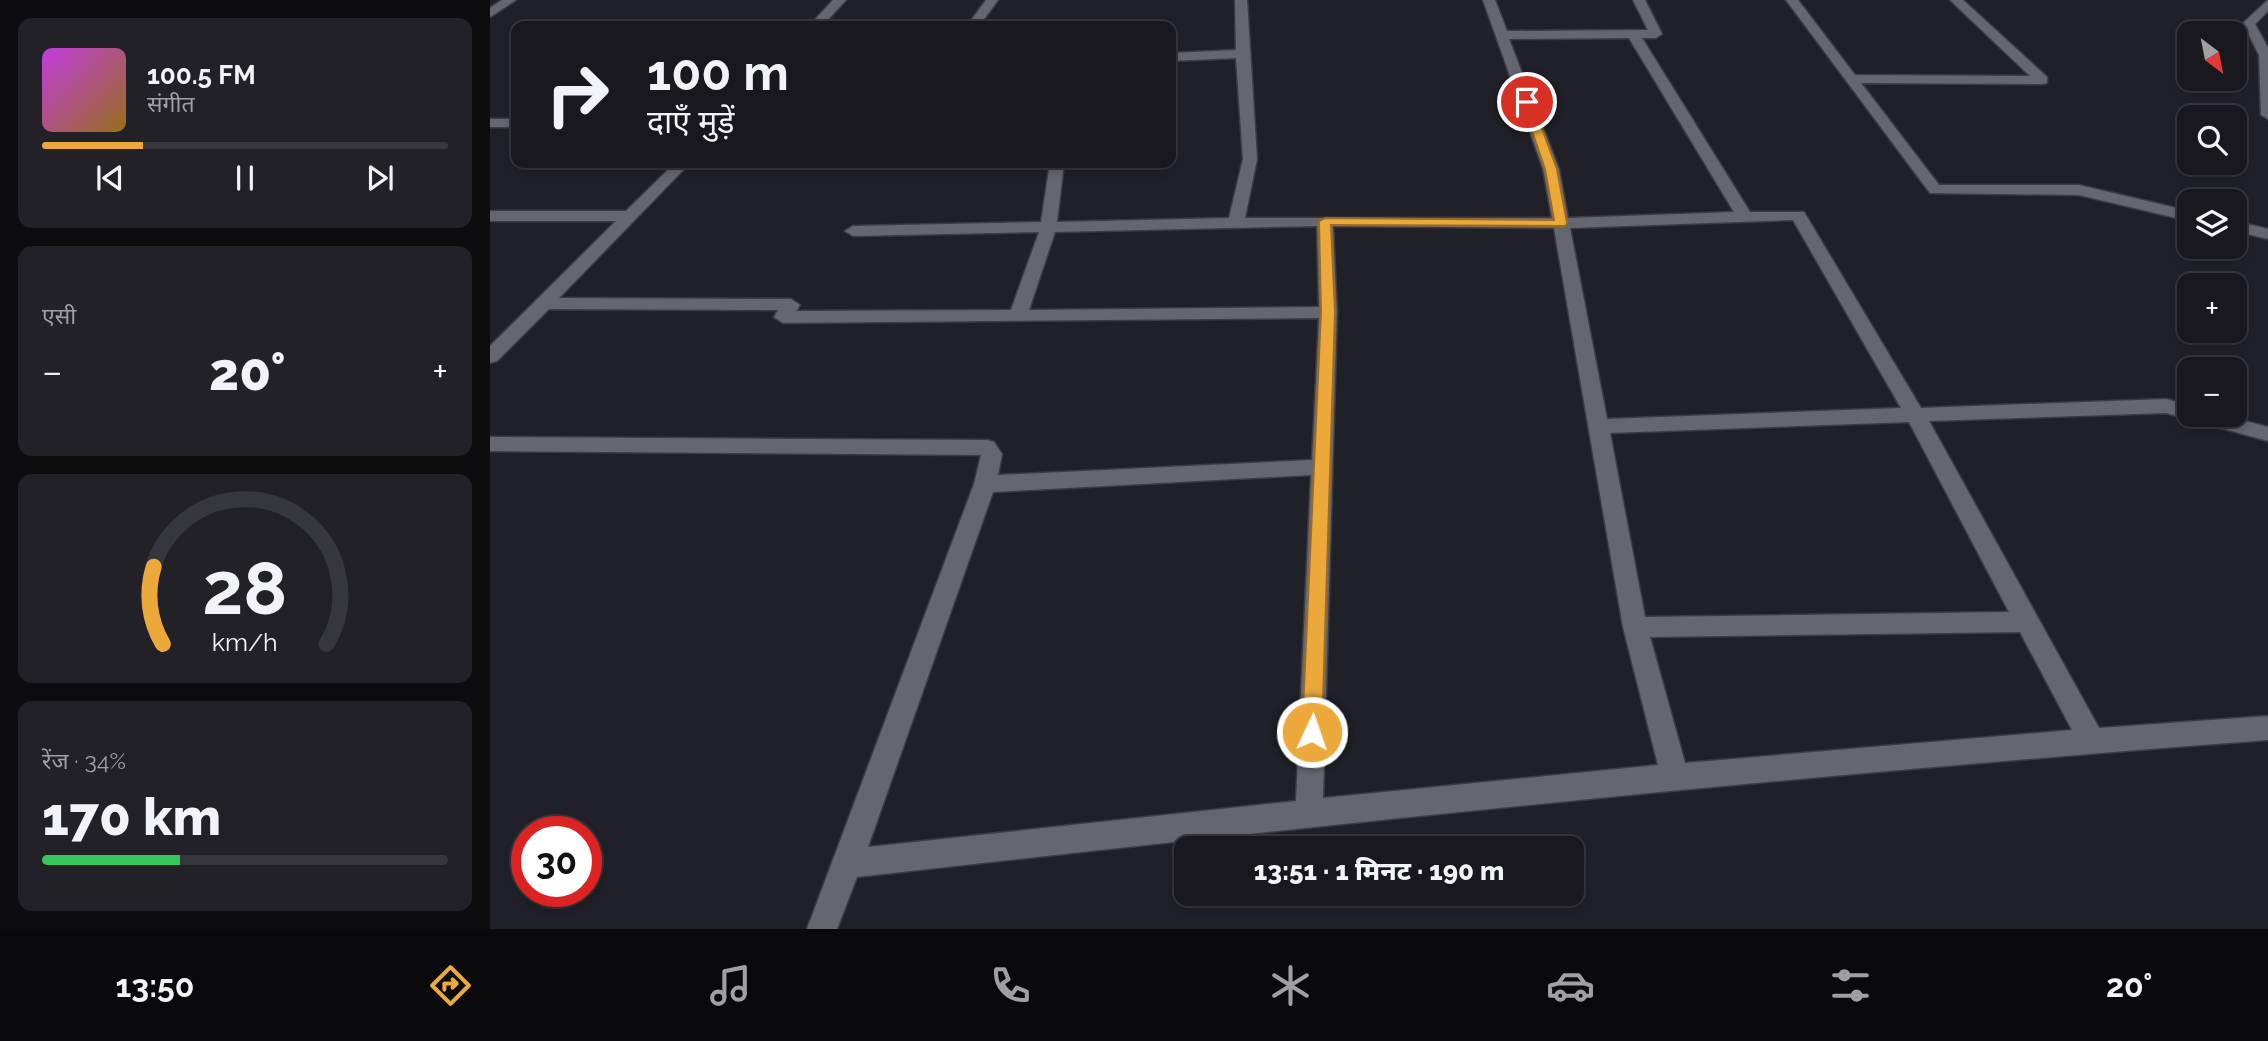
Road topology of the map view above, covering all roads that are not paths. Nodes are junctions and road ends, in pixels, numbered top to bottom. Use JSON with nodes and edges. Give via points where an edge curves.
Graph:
{"nodes":[{"id":1,"x":510,"y":0,"type":"edge"},
{"id":2,"x":840,"y":0,"type":"edge"},
{"id":3,"x":992,"y":0,"type":"edge"},
{"id":4,"x":1241,"y":0,"type":"edge"},
{"id":5,"x":1489,"y":0,"type":"edge"},
{"id":6,"x":1639,"y":0,"type":"edge"},
{"id":7,"x":1792,"y":0,"type":"edge"},
{"id":8,"x":1956,"y":0,"type":"edge"},
{"id":9,"x":2268,"y":4,"type":"edge"},
{"id":10,"x":490,"y":13,"type":"edge"},
{"id":11,"x":820,"y":21,"type":"edge"},
{"id":12,"x":977,"y":21,"type":"edge"},
{"id":13,"x":1633,"y":34,"type":"junction"},
{"id":14,"x":1502,"y":35,"type":"junction"},
{"id":15,"x":1242,"y":54,"type":"junction"},
{"id":16,"x":1176,"y":57,"type":"edge"},
{"id":17,"x":1852,"y":79,"type":"junction"},
{"id":18,"x":2268,"y":115,"type":"edge"},
{"id":19,"x":490,"y":123,"type":"edge"},
{"id":20,"x":511,"y":123,"type":"edge"},
{"id":21,"x":678,"y":168,"type":"edge"},
{"id":22,"x":1056,"y":168,"type":"edge"},
{"id":23,"x":2177,"y":213,"type":"edge"},
{"id":24,"x":490,"y":216,"type":"edge"},
{"id":25,"x":631,"y":216,"type":"junction"},
{"id":26,"x":1745,"y":217,"type":"junction"},
{"id":27,"x":1325,"y":221,"type":"junction"},
{"id":28,"x":1561,"y":223,"type":"junction"},
{"id":29,"x":1236,"y":224,"type":"junction"},
{"id":30,"x":1048,"y":229,"type":"junction"},
{"id":31,"x":2247,"y":229,"type":"edge"},
{"id":32,"x":853,"y":231,"type":"dead end"},
{"id":33,"x":2268,"y":234,"type":"edge"},
{"id":34,"x":544,"y":303,"type":"junction"},
{"id":35,"x":1328,"y":312,"type":"junction"},
{"id":36,"x":1018,"y":316,"type":"junction"},
{"id":37,"x":494,"y":350,"type":"edge"},
{"id":38,"x":2177,"y":409,"type":"edge"},
{"id":39,"x":1915,"y":415,"type":"junction"},
{"id":40,"x":1600,"y":426,"type":"junction"},
{"id":41,"x":2242,"y":427,"type":"edge"},
{"id":42,"x":2268,"y":434,"type":"edge"},
{"id":43,"x":490,"y":444,"type":"edge"},
{"id":44,"x":1324,"y":467,"type":"junction"},
{"id":45,"x":985,"y":484,"type":"junction"},
{"id":46,"x":2026,"y":622,"type":"junction"},
{"id":47,"x":1635,"y":627,"type":"junction"},
{"id":48,"x":2268,"y":727,"type":"edge"},
{"id":49,"x":2091,"y":740,"type":"junction"},
{"id":50,"x":1675,"y":778,"type":"junction"},
{"id":51,"x":1309,"y":812,"type":"junction"},
{"id":52,"x":848,"y":864,"type":"junction"},
{"id":53,"x":822,"y":929,"type":"edge"}],
"edges":[{"from":1,"to":10,"type":"street"},
{"from":2,"to":11,"type":"street"},
{"from":3,"to":12,"type":"street"},
{"from":4,"to":15,"type":"street"},
{"from":5,"to":14,"type":"street"},
{"from":6,"to":13,"type":"street","via":[[1656,34]]},
{"from":7,"to":17,"type":"street"},
{"from":8,"to":17,"type":"street","via":[[2042,80]]},
{"from":9,"to":18,"type":"street","via":[[2249,23],[2265,55]]},
{"from":13,"to":14,"type":"street"},
{"from":13,"to":26,"type":"street"},
{"from":14,"to":28,"type":"street","via":[[1551,169]]},
{"from":15,"to":16,"type":"street"},
{"from":15,"to":29,"type":"street","via":[[1251,159]]},
{"from":17,"to":23,"type":"street","via":[[1935,190],[2079,190]]},
{"from":19,"to":20,"type":"street"},
{"from":21,"to":25,"type":"street"},
{"from":22,"to":30,"type":"street"},
{"from":24,"to":25,"type":"street"},
{"from":25,"to":34,"type":"street"},
{"from":26,"to":28,"type":"street"},
{"from":26,"to":39,"type":"street","via":[[1798,215]]},
{"from":27,"to":28,"type":"street"},
{"from":27,"to":29,"type":"street"},
{"from":27,"to":35,"type":"street"},
{"from":28,"to":40,"type":"street"},
{"from":29,"to":30,"type":"street"},
{"from":30,"to":32,"type":"street"},
{"from":30,"to":36,"type":"street"},
{"from":31,"to":33,"type":"street"},
{"from":34,"to":36,"type":"street","via":[[791,305],[783,317]]},
{"from":34,"to":37,"type":"street"},
{"from":35,"to":36,"type":"street"},
{"from":35,"to":44,"type":"street"},
{"from":38,"to":39,"type":"street"},
{"from":39,"to":40,"type":"street"},
{"from":39,"to":46,"type":"street"},
{"from":40,"to":47,"type":"street"},
{"from":41,"to":42,"type":"street"},
{"from":43,"to":45,"type":"street","via":[[987,447],[992,454]]},
{"from":44,"to":45,"type":"street"},
{"from":44,"to":51,"type":"street"},
{"from":45,"to":52,"type":"street"},
{"from":46,"to":47,"type":"street"},
{"from":46,"to":49,"type":"street"},
{"from":47,"to":50,"type":"street"},
{"from":48,"to":49,"type":"street"},
{"from":49,"to":50,"type":"street"},
{"from":50,"to":51,"type":"street"},
{"from":51,"to":52,"type":"street"},
{"from":52,"to":53,"type":"street"}]}
